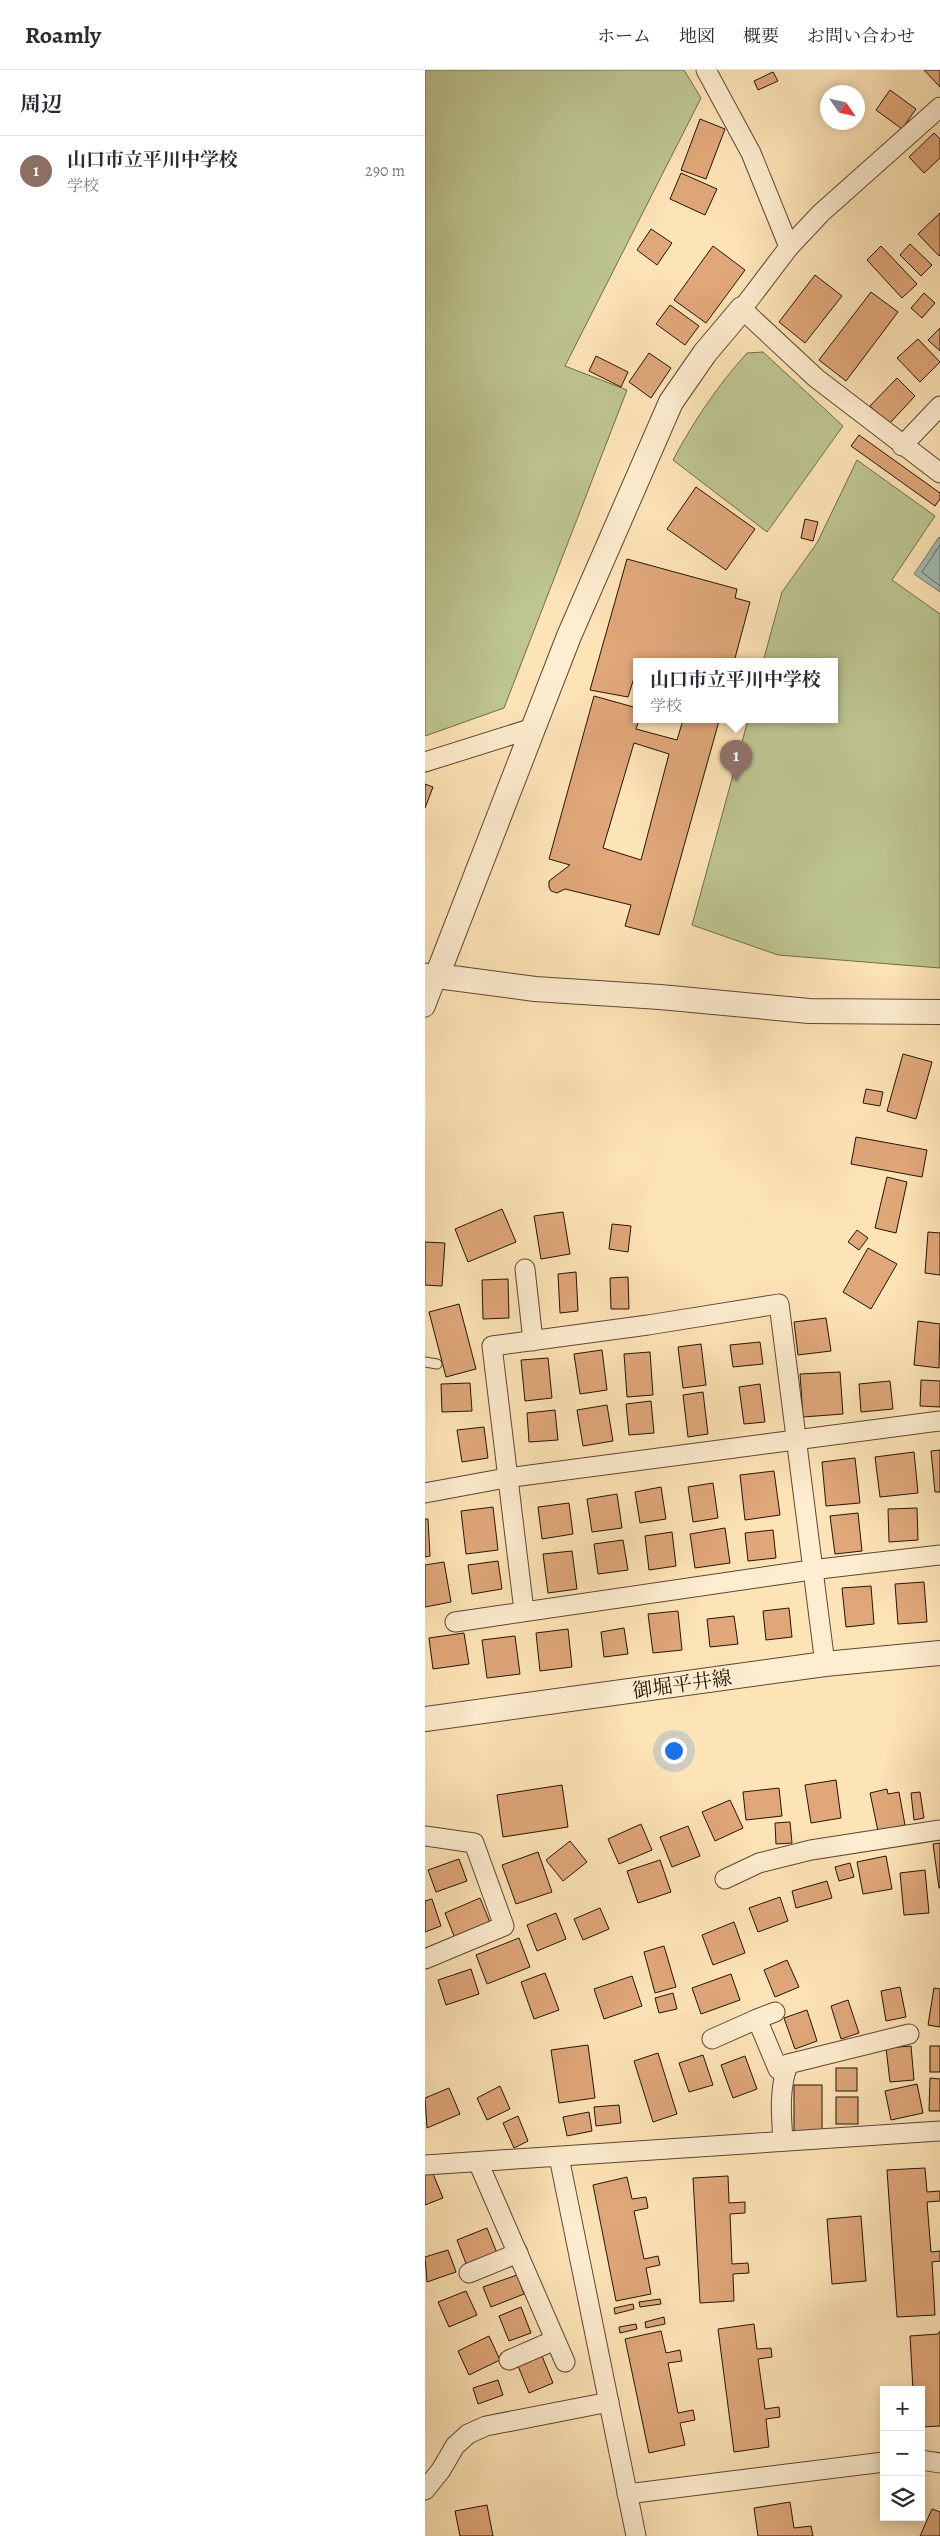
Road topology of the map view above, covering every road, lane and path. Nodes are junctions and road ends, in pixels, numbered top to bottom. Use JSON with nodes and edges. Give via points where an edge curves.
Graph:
{"nodes":[{"id":1,"x":705,"y":70,"type":"edge"},
{"id":2,"x":940,"y":107,"type":"edge"},
{"id":3,"x":789,"y":247,"type":"junction"},
{"id":4,"x":742,"y":308,"type":"junction"},
{"id":5,"x":940,"y":406,"type":"edge"},
{"id":6,"x":902,"y":446,"type":"junction"},
{"id":7,"x":940,"y":474,"type":"edge"},
{"id":8,"x":533,"y":728,"type":"junction"},
{"id":9,"x":425,"y":762,"type":"edge"},
{"id":10,"x":431,"y":974,"type":"edge"},
{"id":11,"x":425,"y":1007,"type":"edge"},
{"id":12,"x":940,"y":1012,"type":"edge"},
{"id":13,"x":525,"y":1269,"type":"dead end"},
{"id":14,"x":533,"y":1341,"type":"junction"},
{"id":15,"x":425,"y":1362,"type":"edge"},
{"id":16,"x":437,"y":1364,"type":"dead end"},
{"id":17,"x":940,"y":1421,"type":"edge"},
{"id":18,"x":795,"y":1441,"type":"junction"},
{"id":19,"x":507,"y":1478,"type":"junction"},
{"id":20,"x":425,"y":1493,"type":"edge"},
{"id":21,"x":940,"y":1555,"type":"edge"},
{"id":22,"x":811,"y":1570,"type":"junction"},
{"id":23,"x":524,"y":1611,"type":"junction"},
{"id":24,"x":455,"y":1622,"type":"dead end"},
{"id":25,"x":940,"y":1653,"type":"edge"},
{"id":26,"x":825,"y":1664,"type":"junction"},
{"id":27,"x":425,"y":1719,"type":"edge"},
{"id":28,"x":940,"y":1830,"type":"edge"},
{"id":29,"x":425,"y":1836,"type":"edge"},
{"id":30,"x":725,"y":1879,"type":"dead end"},
{"id":31,"x":425,"y":1959,"type":"edge"},
{"id":32,"x":775,"y":2012,"type":"dead end"},
{"id":33,"x":757,"y":2019,"type":"junction"},
{"id":34,"x":909,"y":2034,"type":"dead end"},
{"id":35,"x":712,"y":2038,"type":"dead end"},
{"id":36,"x":786,"y":2071,"type":"junction"},
{"id":37,"x":940,"y":2131,"type":"edge"},
{"id":38,"x":783,"y":2140,"type":"junction"},
{"id":39,"x":559,"y":2157,"type":"junction"},
{"id":40,"x":478,"y":2162,"type":"junction"},
{"id":41,"x":425,"y":2165,"type":"edge"},
{"id":42,"x":518,"y":2253,"type":"junction"},
{"id":43,"x":469,"y":2273,"type":"dead end"},
{"id":44,"x":555,"y":2340,"type":"junction"},
{"id":45,"x":509,"y":2360,"type":"dead end"},
{"id":46,"x":565,"y":2362,"type":"dead end"},
{"id":47,"x":609,"y":2402,"type":"junction"},
{"id":48,"x":925,"y":2461,"type":"edge"},
{"id":49,"x":880,"y":2462,"type":"edge"},
{"id":50,"x":940,"y":2463,"type":"edge"},
{"id":51,"x":425,"y":2490,"type":"edge"},
{"id":52,"x":627,"y":2494,"type":"junction"},
{"id":53,"x":636,"y":2536,"type":"edge"}],
"edges":[{"from":1,"to":3,"type":"street","via":[[751,153]]},
{"from":2,"to":3,"type":"street","via":[[821,213]]},
{"from":3,"to":4,"type":"street"},
{"from":4,"to":6,"type":"street","via":[[816,378]]},
{"from":4,"to":8,"type":"street","via":[[671,402],[619,516]]},
{"from":5,"to":6,"type":"street"},
{"from":6,"to":7,"type":"street"},
{"from":8,"to":9,"type":"street"},
{"from":8,"to":10,"type":"street"},
{"from":10,"to":11,"type":"street"},
{"from":10,"to":12,"type":"street","via":[[535,989],[809,1011]]},
{"from":13,"to":14,"type":"street"},
{"from":14,"to":18,"type":"street","via":[[779,1304]]},
{"from":14,"to":19,"type":"street","via":[[492,1346]]},
{"from":15,"to":16,"type":"lane"},
{"from":17,"to":18,"type":"street"},
{"from":18,"to":19,"type":"street"},
{"from":18,"to":22,"type":"street"},
{"from":19,"to":20,"type":"street"},
{"from":19,"to":23,"type":"street"},
{"from":21,"to":22,"type":"street"},
{"from":22,"to":23,"type":"street"},
{"from":22,"to":26,"type":"street"},
{"from":23,"to":24,"type":"street"},
{"from":25,"to":26,"type":"street","name":"御堀平井線"},
{"from":26,"to":27,"type":"street","name":"御堀平井線"},
{"from":28,"to":30,"type":"street","via":[[811,1850],[759,1863]]},
{"from":29,"to":31,"type":"street","via":[[474,1843],[504,1926]]},
{"from":32,"to":33,"type":"street"},
{"from":33,"to":35,"type":"street"},
{"from":33,"to":36,"type":"street","via":[[778,2068]]},
{"from":34,"to":36,"type":"street","via":[[789,2064]]},
{"from":36,"to":38,"type":"street","via":[[781,2103]]},
{"from":37,"to":38,"type":"street"},
{"from":38,"to":39,"type":"street"},
{"from":39,"to":40,"type":"street"},
{"from":39,"to":47,"type":"street"},
{"from":40,"to":41,"type":"street"},
{"from":40,"to":42,"type":"street"},
{"from":42,"to":43,"type":"street"},
{"from":42,"to":44,"type":"street"},
{"from":44,"to":45,"type":"street"},
{"from":44,"to":46,"type":"street"},
{"from":47,"to":51,"type":"street","via":[[486,2426],[469,2434],[455,2446]]},
{"from":47,"to":52,"type":"street"},
{"from":48,"to":50,"type":"street"},
{"from":49,"to":52,"type":"street"},
{"from":52,"to":53,"type":"street"}]}
